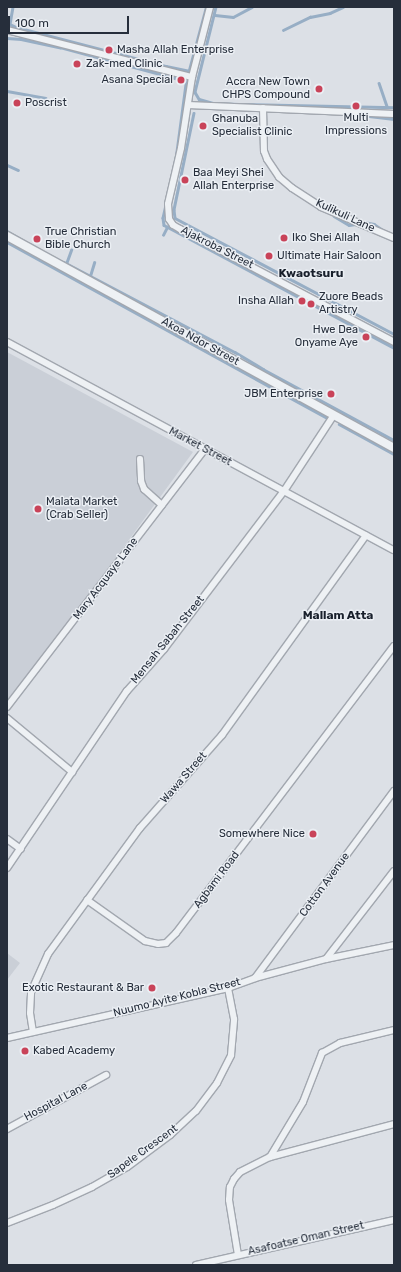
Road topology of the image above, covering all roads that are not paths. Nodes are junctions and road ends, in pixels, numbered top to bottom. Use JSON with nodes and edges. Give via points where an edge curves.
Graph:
{"nodes":[{"id":1,"x":210,"y":7,"type":"edge"},
{"id":2,"x":7,"y":30,"type":"edge"},
{"id":3,"x":192,"y":77,"type":"junction"},
{"id":4,"x":188,"y":105,"type":"junction"},
{"id":5,"x":263,"y":108,"type":"junction"},
{"id":6,"x":394,"y":114,"type":"edge"},
{"id":7,"x":7,"y":236,"type":"edge"},
{"id":8,"x":394,"y":238,"type":"edge"},
{"id":9,"x":7,"y":342,"type":"edge"},
{"id":10,"x":394,"y":342,"type":"edge"},
{"id":11,"x":334,"y":415,"type":"junction"},
{"id":12,"x":394,"y":448,"type":"edge"},
{"id":13,"x":205,"y":450,"type":"junction"},
{"id":14,"x":140,"y":459,"type":"dead end"},
{"id":15,"x":284,"y":491,"type":"junction"},
{"id":16,"x":162,"y":505,"type":"junction"},
{"id":17,"x":366,"y":535,"type":"junction"},
{"id":18,"x":394,"y":550,"type":"edge"},
{"id":19,"x":394,"y":646,"type":"edge"},
{"id":20,"x":7,"y":707,"type":"edge"},
{"id":21,"x":7,"y":718,"type":"edge"},
{"id":22,"x":72,"y":772,"type":"junction"},
{"id":23,"x":394,"y":791,"type":"edge"},
{"id":24,"x":7,"y":839,"type":"edge"},
{"id":25,"x":21,"y":849,"type":"junction"},
{"id":26,"x":7,"y":868,"type":"edge"},
{"id":27,"x":394,"y":872,"type":"edge"},
{"id":28,"x":87,"y":900,"type":"junction"},
{"id":29,"x":394,"y":945,"type":"edge"},
{"id":30,"x":326,"y":959,"type":"junction"},
{"id":31,"x":255,"y":978,"type":"junction"},
{"id":32,"x":228,"y":988,"type":"junction"},
{"id":33,"x":394,"y":1030,"type":"edge"},
{"id":34,"x":33,"y":1032,"type":"junction"},
{"id":35,"x":7,"y":1038,"type":"edge"},
{"id":36,"x":106,"y":1075,"type":"dead end"},
{"id":37,"x":394,"y":1124,"type":"edge"},
{"id":38,"x":7,"y":1129,"type":"edge"},
{"id":39,"x":270,"y":1157,"type":"junction"},
{"id":40,"x":394,"y":1220,"type":"edge"},
{"id":41,"x":7,"y":1223,"type":"edge"},
{"id":42,"x":238,"y":1255,"type":"junction"},
{"id":43,"x":196,"y":1265,"type":"edge"}],
"edges":[{"from":1,"to":3,"type":"street","name":"Ajakroba Street"},
{"from":2,"to":3,"type":"street"},
{"from":3,"to":4,"type":"street","name":"Ajakroba Street"},
{"from":4,"to":5,"type":"street"},
{"from":4,"to":10,"type":"street","name":"Ajakroba Street","via":[[168,204],[169,219],[173,224]]},
{"from":5,"to":6,"type":"street"},
{"from":5,"to":8,"type":"street","name":"Kulikuli Lane","via":[[264,151],[279,177],[321,207]]},
{"from":7,"to":11,"type":"street","name":"Akoa Ndor Street"},
{"from":9,"to":13,"type":"street","name":"Market Street"},
{"from":11,"to":12,"type":"street","name":"Akoa Ndor Street"},
{"from":11,"to":15,"type":"street","name":"Mensah Sabah Street"},
{"from":13,"to":15,"type":"street","name":"Market Street"},
{"from":13,"to":16,"type":"street","name":"Mary Acquaye Lane"},
{"from":14,"to":16,"type":"street","via":[[144,489]]},
{"from":15,"to":17,"type":"street","name":"Market Street"},
{"from":15,"to":22,"type":"street","name":"Mensah Sabah Street","via":[[164,649],[127,691]]},
{"from":16,"to":20,"type":"street","name":"Mary Acquaye Lane"},
{"from":17,"to":18,"type":"street","name":"Market Street"},
{"from":17,"to":28,"type":"street","name":"Wawa Street","via":[[222,735],[140,828]]},
{"from":19,"to":28,"type":"street","name":"Agbami Road","via":[[166,943],[145,941]]},
{"from":21,"to":22,"type":"street"},
{"from":22,"to":25,"type":"street","name":"Mensah Sabah Street"},
{"from":23,"to":31,"type":"street","name":"Cotton Avenue"},
{"from":24,"to":25,"type":"street"},
{"from":25,"to":26,"type":"street","name":"Mensah Sabah Street"},
{"from":27,"to":30,"type":"street"},
{"from":28,"to":34,"type":"street","name":"Wawa Street","via":[[48,954],[36,979],[31,992],[30,1013]]},
{"from":29,"to":30,"type":"street","name":"Nuumo Ayite Kobla Street"},
{"from":30,"to":31,"type":"street","name":"Nuumo Ayite Kobla Street"},
{"from":31,"to":32,"type":"street","name":"Nuumo Ayite Kobla Street"},
{"from":32,"to":34,"type":"street","name":"Nuumo Ayite Kobla Street"},
{"from":32,"to":41,"type":"street","name":"Sapele Crescent","via":[[234,1019],[230,1055],[217,1083],[196,1111],[170,1135],[126,1167],[53,1206]]},
{"from":33,"to":39,"type":"street","via":[[340,1043],[322,1053],[303,1102]]},
{"from":34,"to":35,"type":"street","name":"Nuumo Ayite Kobla Street"},
{"from":36,"to":38,"type":"street","name":"Hospital Lane"},
{"from":37,"to":39,"type":"street"},
{"from":39,"to":42,"type":"street","via":[[240,1172],[230,1187],[229,1200]]},
{"from":40,"to":42,"type":"street","name":"Asafoatse Oman Street"},
{"from":42,"to":43,"type":"street","name":"Asafoatse Oman Street"}]}
